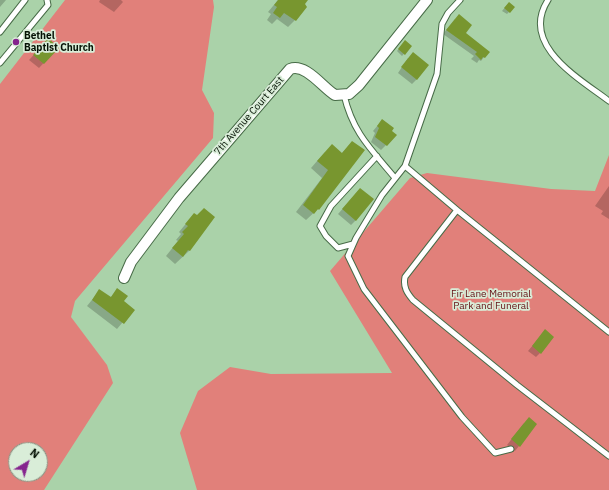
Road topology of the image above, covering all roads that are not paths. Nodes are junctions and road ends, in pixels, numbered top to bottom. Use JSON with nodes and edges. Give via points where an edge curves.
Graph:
{"nodes":[{"id":1,"x":25,"y":0,"type":"edge"},
{"id":2,"x":47,"y":0,"type":"edge"},
{"id":3,"x":427,"y":0,"type":"edge"},
{"id":4,"x":460,"y":0,"type":"edge"},
{"id":5,"x":548,"y":0,"type":"edge"},
{"id":6,"x":0,"y":32,"type":"edge"},
{"id":7,"x":0,"y":63,"type":"edge"},
{"id":8,"x":344,"y":95,"type":"junction"},
{"id":9,"x":609,"y":101,"type":"edge"},
{"id":10,"x":377,"y":156,"type":"junction"},
{"id":11,"x":405,"y":166,"type":"junction"},
{"id":12,"x":395,"y":178,"type":"junction"},
{"id":13,"x":457,"y":210,"type":"junction"},
{"id":14,"x":353,"y":244,"type":"junction"},
{"id":15,"x":124,"y":278,"type":"dead end"},
{"id":16,"x":609,"y":332,"type":"edge"},
{"id":17,"x":512,"y":449,"type":"dead end"},
{"id":18,"x":609,"y":456,"type":"edge"}],
"edges":[{"from":1,"to":6,"type":"lane"},
{"from":2,"to":7,"type":"lane","via":[[48,5]]},
{"from":3,"to":8,"type":"street","via":[[359,85]]},
{"from":4,"to":11,"type":"lane","via":[[442,24],[438,74]]},
{"from":5,"to":9,"type":"lane","via":[[541,28],[546,46],[556,59]]},
{"from":8,"to":10,"type":"lane","via":[[350,117],[358,132]]},
{"from":8,"to":15,"type":"street","name":"7th Avenue Court East","via":[[331,93],[304,70],[294,67],[290,69],[179,198],[131,262]]},
{"from":10,"to":12,"type":"lane"},
{"from":10,"to":14,"type":"lane","via":[[331,206],[320,226],[338,248]]},
{"from":11,"to":12,"type":"lane"},
{"from":11,"to":13,"type":"lane"},
{"from":12,"to":14,"type":"lane"},
{"from":13,"to":16,"type":"lane"},
{"from":13,"to":18,"type":"lane","via":[[405,277],[408,295],[517,385]]},
{"from":14,"to":17,"type":"lane","via":[[348,256],[364,289],[462,417],[495,453]]}]}
